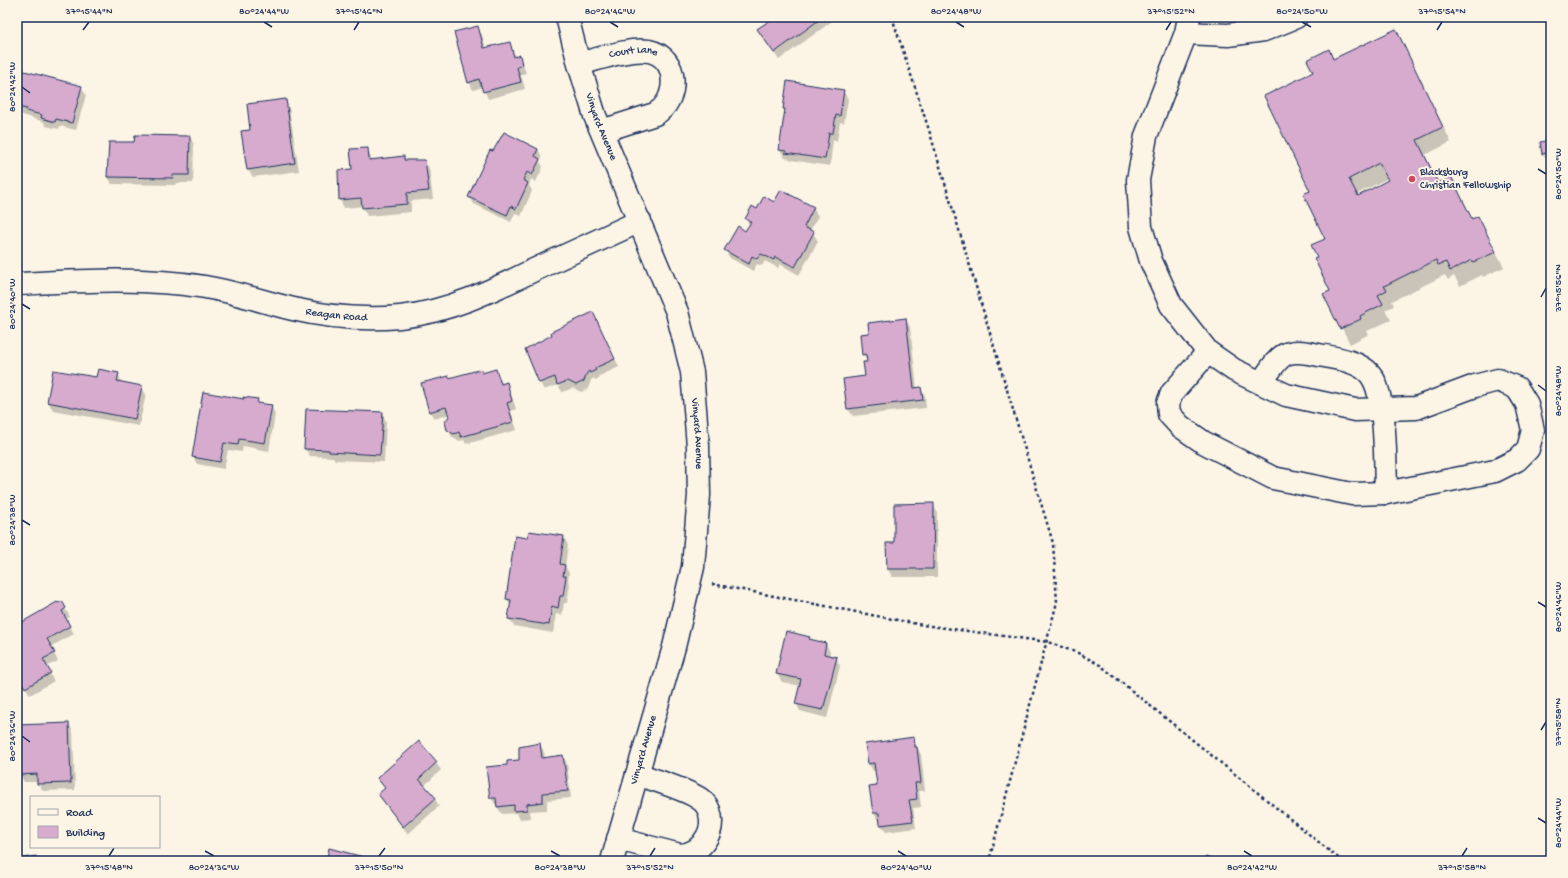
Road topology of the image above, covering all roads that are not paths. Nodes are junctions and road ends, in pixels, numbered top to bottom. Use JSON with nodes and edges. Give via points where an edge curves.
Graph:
{"nodes":[{"id":1,"x":567,"y":17,"type":"edge"},
{"id":2,"x":1296,"y":17,"type":"edge"},
{"id":3,"x":1188,"y":25,"type":"edge"},
{"id":4,"x":579,"y":64,"type":"junction"},
{"id":5,"x":602,"y":131,"type":"junction"},
{"id":6,"x":640,"y":221,"type":"junction"},
{"id":7,"x":17,"y":284,"type":"edge"},
{"id":8,"x":1208,"y":352,"type":"junction"},
{"id":9,"x":1261,"y":383,"type":"junction"},
{"id":10,"x":1382,"y":409,"type":"junction"},
{"id":11,"x":1386,"y":493,"type":"junction"},
{"id":12,"x":637,"y":774,"type":"junction"},
{"id":13,"x":618,"y":839,"type":"junction"},
{"id":14,"x":612,"y":861,"type":"edge"}],
"edges":[{"from":1,"to":4,"type":"street","name":"Vinyard Avenue"},
{"from":2,"to":3,"type":"street","via":[[1264,30],[1228,35]]},
{"from":3,"to":8,"type":"street","via":[[1146,136],[1138,180],[1141,227],[1151,261],[1171,305]]},
{"from":4,"to":5,"type":"street","name":"Vinyard Avenue"},
{"from":4,"to":5,"type":"street","name":"Court Lane","via":[[637,50],[651,52],[663,59],[671,70],[671,96],[662,110]]},
{"from":5,"to":6,"type":"street","name":"Vinyard Avenue"},
{"from":6,"to":7,"type":"street","name":"Reagan Road","via":[[478,296],[440,309],[399,317],[364,318],[318,314],[239,294],[168,283],[108,280]]},
{"from":6,"to":12,"type":"street","name":"Vinyard Avenue","via":[[677,312],[692,372],[699,494],[693,567],[674,647]]},
{"from":8,"to":9,"type":"street","via":[[1234,370]]},
{"from":8,"to":11,"type":"street","via":[[1172,393],[1168,403],[1169,414],[1180,426],[1203,442],[1273,478],[1352,494]]},
{"from":9,"to":10,"type":"street","via":[[1286,395],[1355,410]]},
{"from":9,"to":10,"type":"street","via":[[1283,354],[1302,351],[1348,360],[1369,372],[1377,384]]},
{"from":10,"to":11,"type":"street"},
{"from":10,"to":11,"type":"street","via":[[1416,408],[1498,380],[1517,388],[1528,404],[1533,430],[1528,449],[1517,460],[1495,471]]},
{"from":12,"to":13,"type":"street","name":"Vinyard Avenue"},
{"from":12,"to":13,"type":"street","via":[[701,799],[708,807],[712,820],[710,832],[704,844],[688,854]]},
{"from":13,"to":14,"type":"street","name":"Vinyard Avenue"}]}
